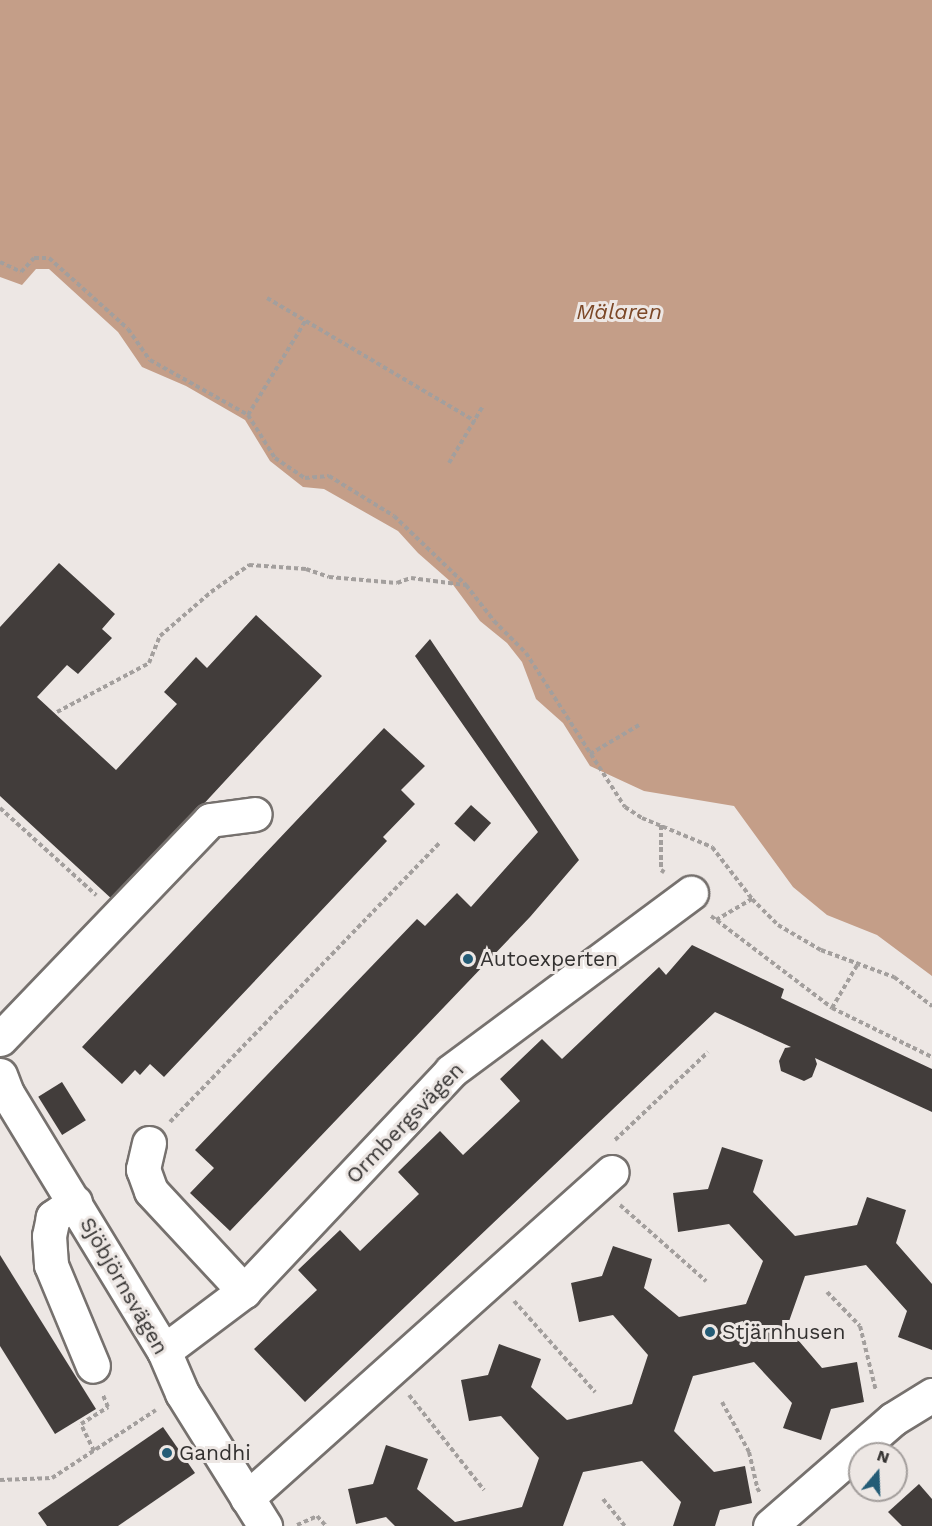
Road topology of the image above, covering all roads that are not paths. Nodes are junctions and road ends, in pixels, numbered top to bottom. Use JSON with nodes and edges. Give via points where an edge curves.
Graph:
{"nodes":[{"id":1,"x":255,"y":814,"type":"dead end"},
{"id":2,"x":691,"y":893,"type":"road end"},
{"id":3,"x":0,"y":1039,"type":"edge"},
{"id":4,"x":0,"y":1075,"type":"edge"},
{"id":5,"x":149,"y":1143,"type":"road end"},
{"id":6,"x":604,"y":1178,"type":"road end"},
{"id":7,"x":75,"y":1202,"type":"junction"},
{"id":8,"x":244,"y":1291,"type":"junction"},
{"id":9,"x":164,"y":1351,"type":"junction"},
{"id":10,"x":93,"y":1366,"type":"dead end"},
{"id":11,"x":932,"y":1395,"type":"edge"},
{"id":12,"x":247,"y":1498,"type":"junction"},
{"id":13,"x":774,"y":1522,"type":"edge"},
{"id":14,"x":265,"y":1526,"type":"edge"}],
"edges":[{"from":1,"to":3,"type":"street","via":[[210,820]]},
{"from":2,"to":8,"type":"street","name":"Ormbergsvägen","via":[[451,1071]]},
{"from":4,"to":7,"type":"street","name":"Sjöbjörnsvägen","via":[[7,1093]]},
{"from":5,"to":8,"type":"street","via":[[143,1169],[151,1191]]},
{"from":6,"to":12,"type":"street"},
{"from":7,"to":9,"type":"street","name":"Sjöbjörnsvägen"},
{"from":7,"to":10,"type":"street","via":[[53,1217],[49,1236],[51,1265]]},
{"from":8,"to":9,"type":"street","name":"Ormbergsvägen"},
{"from":9,"to":12,"type":"street","name":"Sjöbjörnsvägen","via":[[182,1393]]},
{"from":11,"to":13,"type":"street","via":[[893,1419]]},
{"from":12,"to":14,"type":"street","name":"Sjöbjörnsvägen"}]}
